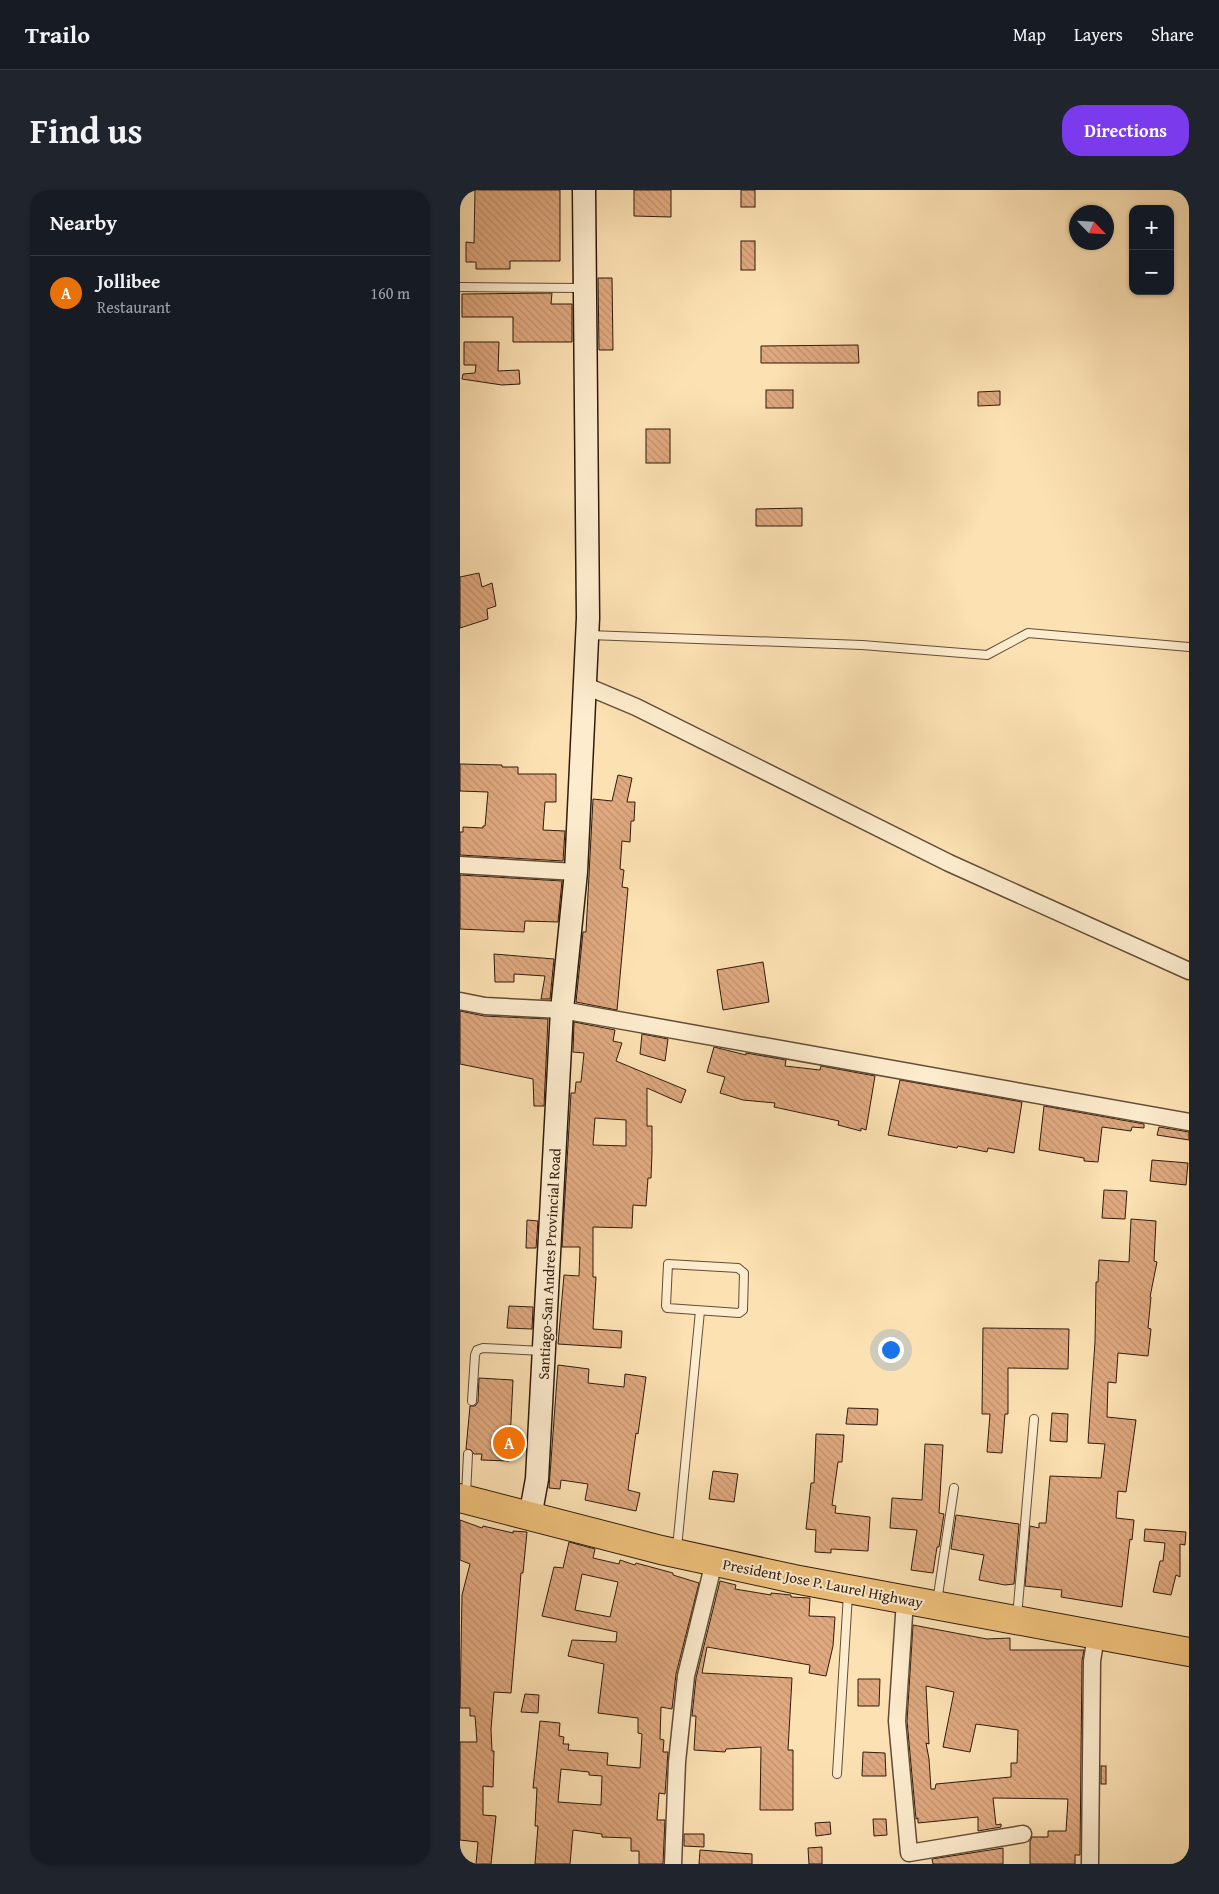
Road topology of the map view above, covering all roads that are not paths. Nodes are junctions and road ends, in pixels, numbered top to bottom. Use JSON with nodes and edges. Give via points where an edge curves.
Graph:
{"nodes":[{"id":1,"x":584,"y":190,"type":"edge"},
{"id":2,"x":460,"y":288,"type":"edge"},
{"id":3,"x":585,"y":288,"type":"junction"},
{"id":4,"x":587,"y":634,"type":"junction"},
{"id":5,"x":1189,"y":647,"type":"edge"},
{"id":6,"x":586,"y":686,"type":"junction"},
{"id":7,"x":460,"y":865,"type":"edge"},
{"id":8,"x":576,"y":872,"type":"junction"},
{"id":9,"x":1189,"y":971,"type":"edge"},
{"id":10,"x":460,"y":1001,"type":"edge"},
{"id":11,"x":562,"y":1010,"type":"junction"},
{"id":12,"x":1189,"y":1122,"type":"edge"},
{"id":13,"x":700,"y":1311,"type":"junction"},
{"id":14,"x":544,"y":1351,"type":"junction"},
{"id":15,"x":472,"y":1402,"type":"dead end"},
{"id":16,"x":1034,"y":1419,"type":"dead end"},
{"id":17,"x":468,"y":1454,"type":"dead end"},
{"id":18,"x":954,"y":1488,"type":"dead end"},
{"id":19,"x":463,"y":1498,"type":"edge"},
{"id":20,"x":530,"y":1517,"type":"junction"},
{"id":21,"x":677,"y":1554,"type":"junction"},
{"id":22,"x":714,"y":1562,"type":"junction"},
{"id":23,"x":848,"y":1590,"type":"junction"},
{"id":24,"x":905,"y":1600,"type":"junction"},
{"id":25,"x":937,"y":1606,"type":"junction"},
{"id":26,"x":1017,"y":1621,"type":"junction"},
{"id":27,"x":1096,"y":1636,"type":"junction"},
{"id":28,"x":1189,"y":1652,"type":"edge"},
{"id":29,"x":837,"y":1774,"type":"dead end"},
{"id":30,"x":1023,"y":1834,"type":"dead end"},
{"id":31,"x":909,"y":1858,"type":"edge"},
{"id":32,"x":672,"y":1864,"type":"edge"},
{"id":33,"x":1090,"y":1864,"type":"edge"}],
"edges":[{"from":1,"to":3,"type":"street","name":"Santiago-San Andres Provincial Road"},
{"from":2,"to":3,"type":"lane"},
{"from":3,"to":4,"type":"street","name":"Santiago-San Andres Provincial Road"},
{"from":4,"to":5,"type":"lane","via":[[862,645],[987,655],[1028,633]]},
{"from":4,"to":6,"type":"street","name":"Santiago-San Andres Provincial Road"},
{"from":6,"to":8,"type":"street","name":"Santiago-San Andres Provincial Road"},
{"from":6,"to":9,"type":"street","via":[[636,707],[949,863]]},
{"from":7,"to":8,"type":"street"},
{"from":8,"to":11,"type":"street","name":"Santiago-San Andres Provincial Road"},
{"from":10,"to":11,"type":"street","via":[[486,1006]]},
{"from":11,"to":12,"type":"street"},
{"from":11,"to":14,"type":"street","name":"Santiago-San Andres Provincial Road"},
{"from":13,"to":13,"type":"lane","via":[[666,1306],[668,1264],[738,1268],[744,1273],[741,1312]]},
{"from":13,"to":21,"type":"lane"},
{"from":14,"to":15,"type":"lane","via":[[478,1350]]},
{"from":14,"to":20,"type":"street","name":"Santiago-San Andres Provincial Road","via":[[537,1479]]},
{"from":16,"to":26,"type":"lane"},
{"from":17,"to":19,"type":"lane"},
{"from":18,"to":25,"type":"lane"},
{"from":19,"to":20,"type":"highway","name":"President Jose P. Laurel Highway"},
{"from":20,"to":21,"type":"highway","name":"President Jose P. Laurel Highway"},
{"from":21,"to":22,"type":"highway","name":"President Jose P. Laurel Highway"},
{"from":22,"to":23,"type":"highway","name":"President Jose P. Laurel Highway"},
{"from":22,"to":32,"type":"street","via":[[686,1676],[677,1762]]},
{"from":23,"to":24,"type":"highway","name":"President Jose P. Laurel Highway"},
{"from":23,"to":29,"type":"lane"},
{"from":24,"to":25,"type":"highway","name":"President Jose P. Laurel Highway"},
{"from":24,"to":31,"type":"street","via":[[897,1721]]},
{"from":25,"to":26,"type":"highway","name":"President Jose P. Laurel Highway"},
{"from":26,"to":27,"type":"highway","name":"President Jose P. Laurel Highway"},
{"from":27,"to":28,"type":"highway","name":"President Jose P. Laurel Highway"},
{"from":27,"to":33,"type":"street","via":[[1092,1660]]},
{"from":30,"to":31,"type":"street"}]}
